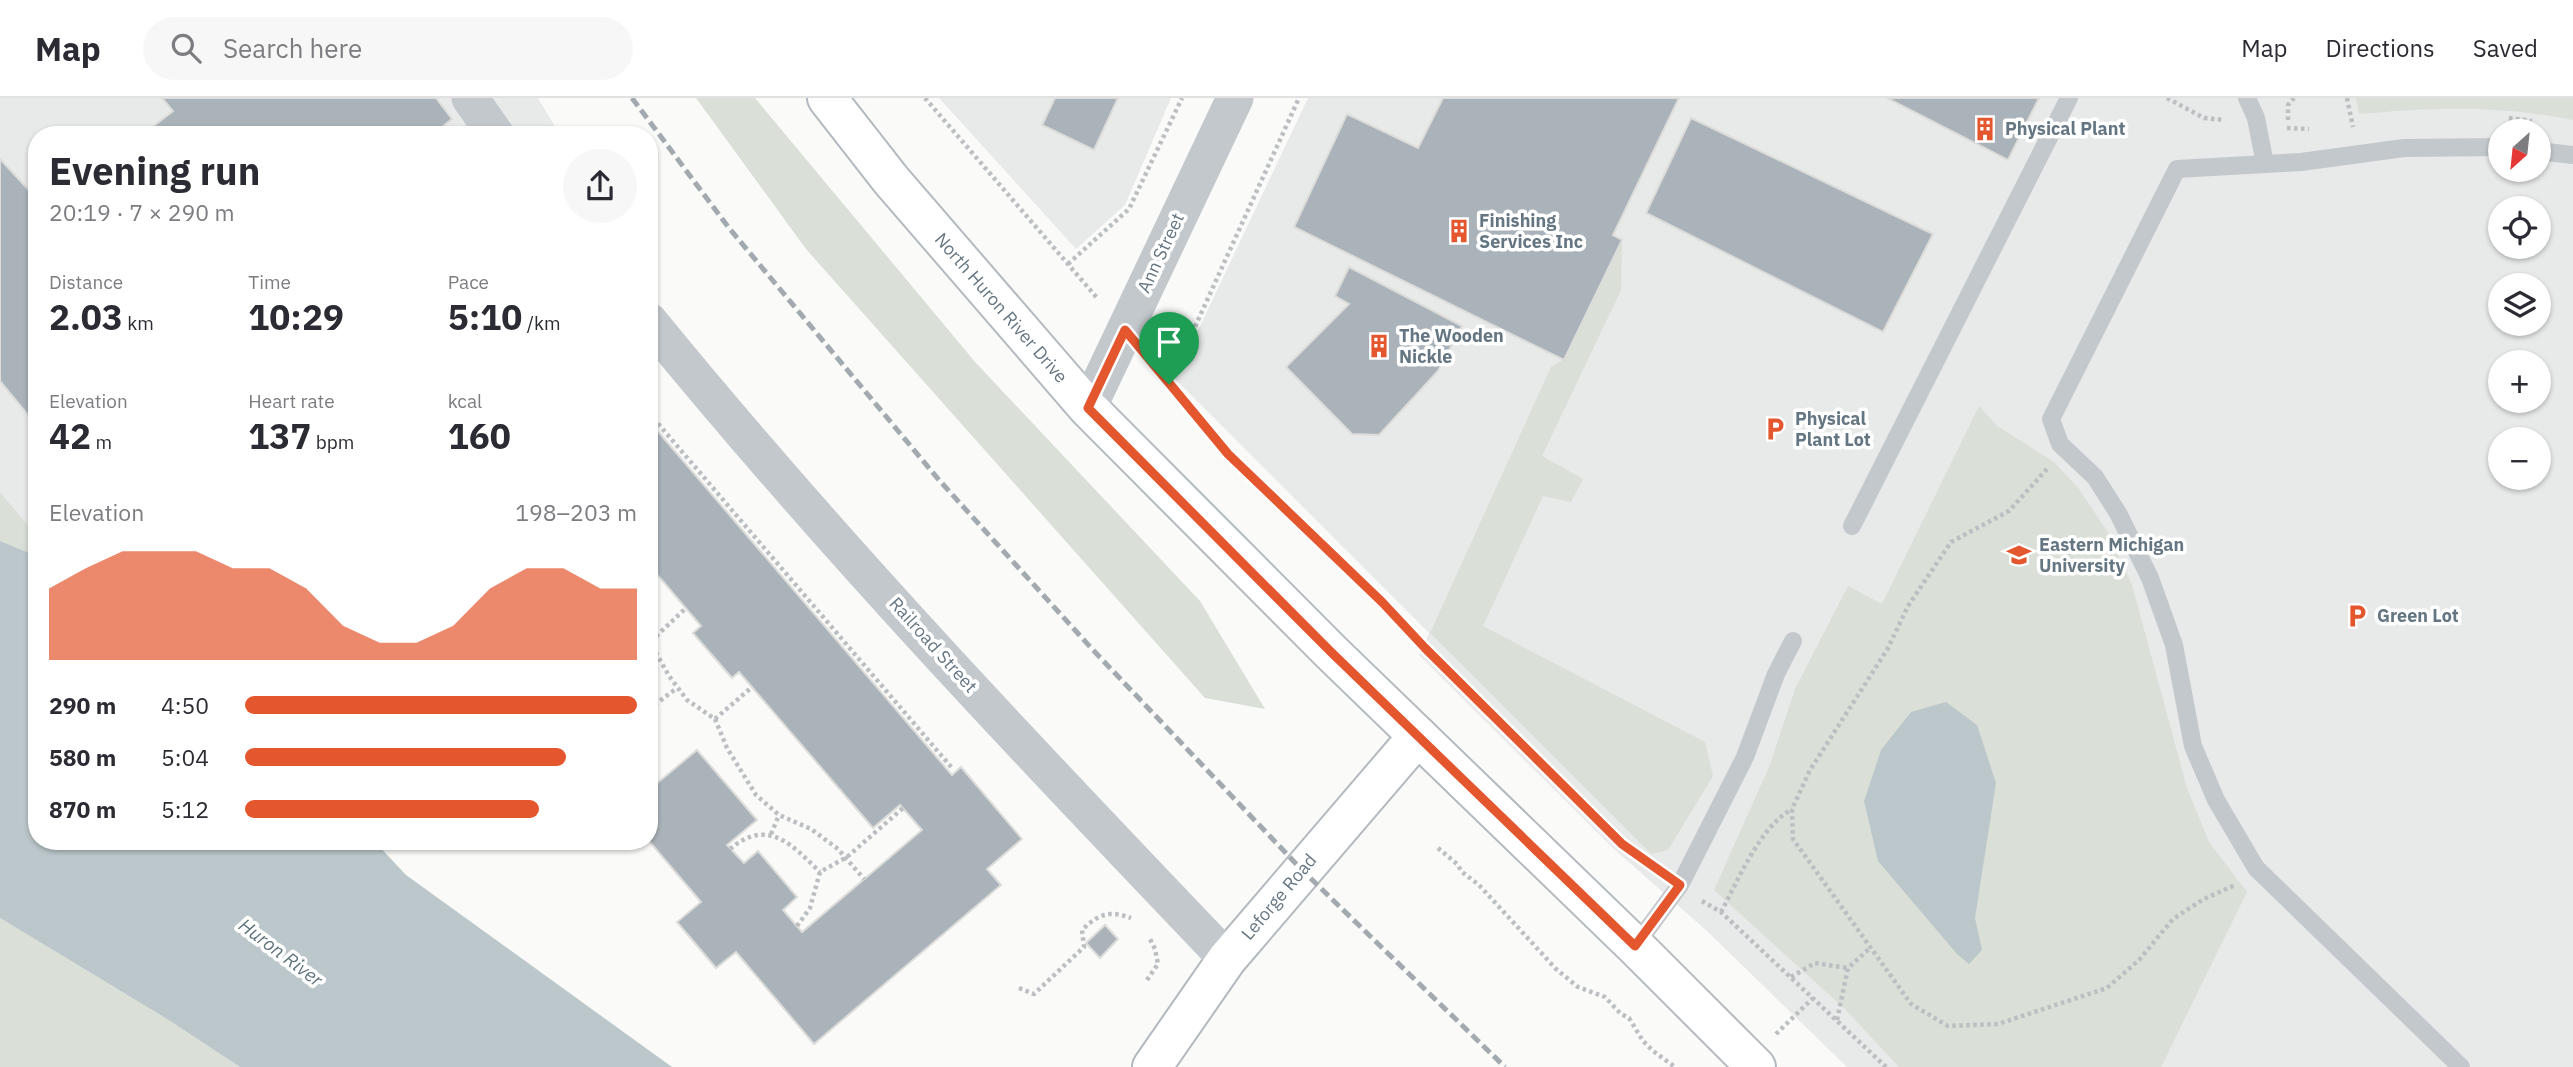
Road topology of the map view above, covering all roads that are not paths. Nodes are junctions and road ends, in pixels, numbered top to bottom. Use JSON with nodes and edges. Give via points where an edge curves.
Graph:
{"nodes":[{"id":1,"x":470,"y":98,"type":"edge"},
{"id":2,"x":827,"y":98,"type":"edge"},
{"id":3,"x":1235,"y":98,"type":"edge"},
{"id":4,"x":2069,"y":98,"type":"edge"},
{"id":5,"x":2247,"y":98,"type":"edge"},
{"id":6,"x":490,"y":126,"type":"edge"},
{"id":7,"x":2488,"y":147,"type":"edge"},
{"id":8,"x":2552,"y":153,"type":"edge"},
{"id":9,"x":2573,"y":155,"type":"edge"},
{"id":10,"x":2265,"y":164,"type":"junction"},
{"id":11,"x":658,"y":332,"type":"edge"},
{"id":12,"x":1088,"y":408,"type":"junction"},
{"id":13,"x":1852,"y":526,"type":"dead end"},
{"id":14,"x":1793,"y":641,"type":"dead end"},
{"id":15,"x":1418,"y":736,"type":"junction"},
{"id":16,"x":1635,"y":946,"type":"junction"},
{"id":17,"x":1227,"y":959,"type":"junction"},
{"id":18,"x":1753,"y":1064,"type":"edge"},
{"id":19,"x":1152,"y":1067,"type":"edge"},
{"id":20,"x":2461,"y":1067,"type":"edge"}],
"edges":[{"from":1,"to":6,"type":"street"},
{"from":2,"to":12,"type":"main road","name":"North Huron River Drive","via":[[891,180]]},
{"from":3,"to":12,"type":"street","name":"Ann Street"},
{"from":4,"to":13,"type":"lane"},
{"from":5,"to":10,"type":"lane"},
{"from":7,"to":10,"type":"lane","via":[[2404,148]]},
{"from":8,"to":9,"type":"lane"},
{"from":10,"to":20,"type":"lane","via":[[2177,169],[2051,419],[2060,444],[2095,477],[2118,513],[2150,578],[2174,645],[2193,746],[2216,800],[2256,868]]},
{"from":11,"to":17,"type":"street","name":"Railroad Street","via":[[936,651]]},
{"from":12,"to":15,"type":"main road","name":"North Huron River Drive"},
{"from":14,"to":16,"type":"lane","via":[[1745,757],[1680,885]]},
{"from":15,"to":16,"type":"main road","name":"North Huron River Drive"},
{"from":15,"to":17,"type":"main road","name":"Leforge Road"},
{"from":16,"to":18,"type":"main road","name":"North Huron River Drive"},
{"from":17,"to":19,"type":"main road","name":"Leforge Road"}]}
